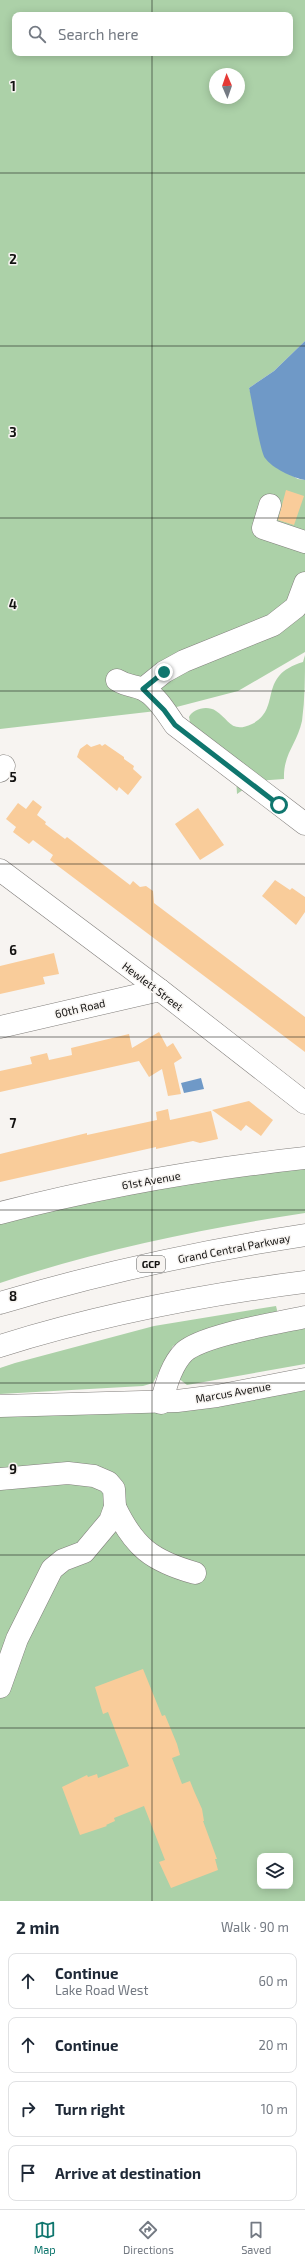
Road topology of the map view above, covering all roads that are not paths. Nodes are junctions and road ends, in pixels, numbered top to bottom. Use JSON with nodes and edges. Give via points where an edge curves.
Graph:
{"nodes":[{"id":1,"x":270,"y":504,"type":"dead end"},
{"id":2,"x":305,"y":542,"type":"edge"},
{"id":3,"x":305,"y":583,"type":"edge"},
{"id":4,"x":117,"y":680,"type":"dead end"},
{"id":5,"x":143,"y":689,"type":"junction"},
{"id":6,"x":305,"y":824,"type":"edge"},
{"id":7,"x":0,"y":870,"type":"edge"},
{"id":8,"x":160,"y":990,"type":"junction"},
{"id":9,"x":0,"y":1027,"type":"edge"},
{"id":10,"x":305,"y":1103,"type":"edge"},
{"id":11,"x":305,"y":1158,"type":"edge"},
{"id":12,"x":0,"y":1213,"type":"edge"},
{"id":13,"x":305,"y":1235,"type":"edge"},
{"id":14,"x":305,"y":1282,"type":"edge"},
{"id":15,"x":0,"y":1303,"type":"edge"},
{"id":16,"x":305,"y":1317,"type":"edge"},
{"id":17,"x":0,"y":1346,"type":"edge"},
{"id":18,"x":305,"y":1379,"type":"edge"},
{"id":19,"x":161,"y":1403,"type":"junction"},
{"id":20,"x":0,"y":1406,"type":"edge"},
{"id":21,"x":0,"y":1479,"type":"edge"},
{"id":22,"x":115,"y":1507,"type":"junction"},
{"id":23,"x":195,"y":1573,"type":"dead end"},
{"id":24,"x":0,"y":1687,"type":"edge"}],
"edges":[{"from":1,"to":2,"type":"main road","via":[[263,528]]},
{"from":3,"to":5,"type":"main road","via":[[296,606],[273,626],[184,661],[164,672]]},
{"from":4,"to":5,"type":"main road","via":[[130,687]]},
{"from":5,"to":6,"type":"main road","via":[[175,725]]},
{"from":7,"to":8,"type":"main road","name":"Hewlett Street"},
{"from":8,"to":9,"type":"main road","name":"60th Road"},
{"from":8,"to":10,"type":"main road","name":"Hewlett Street"},
{"from":11,"to":12,"type":"main road","name":"61st Avenue","via":[[181,1174],[68,1195]]},
{"from":13,"to":15,"type":"main road","name":"Grand Central Parkway","number":"GCP","via":[[161,1262],[53,1287]]},
{"from":14,"to":17,"type":"main road","via":[[110,1315]]},
{"from":16,"to":19,"type":"main road","via":[[233,1332],[198,1344],[184,1352],[170,1375]]},
{"from":18,"to":19,"type":"main road","name":"Marcus Avenue","via":[[217,1396]]},
{"from":19,"to":20,"type":"main road","name":"Marcus Avenue"},
{"from":21,"to":22,"type":"main road","via":[[68,1473],[94,1476],[108,1482],[114,1489]]},
{"from":22,"to":23,"type":"main road","via":[[138,1546],[169,1566]]},
{"from":22,"to":24,"type":"main road","via":[[110,1521],[84,1552],[63,1560],[52,1569],[17,1639]]}]}
